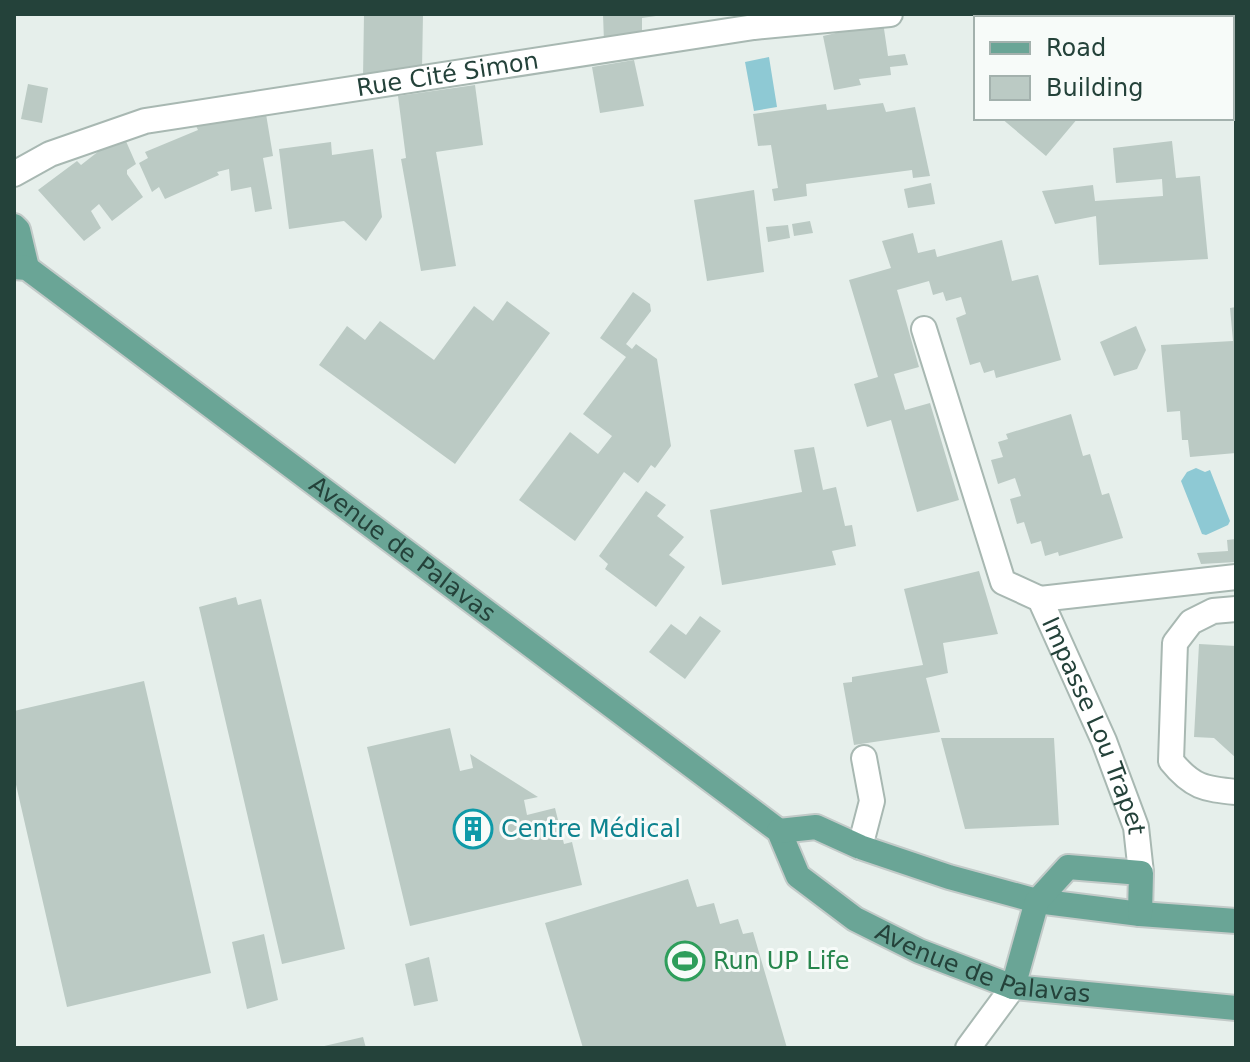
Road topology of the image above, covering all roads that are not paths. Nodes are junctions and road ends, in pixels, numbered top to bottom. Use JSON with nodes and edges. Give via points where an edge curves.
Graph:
{"nodes":[{"id":1,"x":890,"y":14,"type":"edge"},
{"id":2,"x":14,"y":174,"type":"edge"},
{"id":3,"x":14,"y":226,"type":"edge"},
{"id":4,"x":21,"y":267,"type":"edge"},
{"id":5,"x":924,"y":329,"type":"dead end"},
{"id":6,"x":1236,"y":577,"type":"edge"},
{"id":7,"x":1040,"y":599,"type":"junction"},
{"id":8,"x":1236,"y":609,"type":"edge"},
{"id":9,"x":864,"y":758,"type":"dead end"},
{"id":10,"x":1236,"y":792,"type":"edge"},
{"id":11,"x":779,"y":831,"type":"junction"},
{"id":12,"x":860,"y":847,"type":"junction"},
{"id":13,"x":1141,"y":873,"type":"junction"},
{"id":14,"x":1037,"y":901,"type":"junction"},
{"id":15,"x":1140,"y":914,"type":"junction"},
{"id":16,"x":1236,"y":921,"type":"edge"},
{"id":17,"x":1013,"y":987,"type":"junction"},
{"id":18,"x":1236,"y":1008,"type":"edge"},
{"id":19,"x":968,"y":1048,"type":"edge"}],
"edges":[{"from":1,"to":2,"type":"street","name":"Rue Cité Simon","via":[[754,27],[145,121],[50,154]]},
{"from":3,"to":4,"type":"main road","name":"Avenue de Palavas"},
{"from":4,"to":11,"type":"main road","name":"Avenue de Palavas"},
{"from":5,"to":7,"type":"street","name":"Impasse Lou Trapet","via":[[1003,582]]},
{"from":6,"to":7,"type":"street"},
{"from":7,"to":13,"type":"street","name":"Impasse Lou Trapet","via":[[1136,827]]},
{"from":8,"to":10,"type":"street","via":[[1213,611],[1191,622],[1175,643],[1171,761],[1187,781]]},
{"from":9,"to":12,"type":"street","via":[[872,801]]},
{"from":11,"to":12,"type":"main road","via":[[816,827]]},
{"from":11,"to":17,"type":"main road","name":"Avenue de Palavas","via":[[798,876],[855,919],[902,944]]},
{"from":12,"to":14,"type":"main road"},
{"from":13,"to":14,"type":"main road","via":[[1068,867]]},
{"from":13,"to":15,"type":"main road"},
{"from":14,"to":15,"type":"main road"},
{"from":14,"to":17,"type":"main road"},
{"from":15,"to":16,"type":"main road"},
{"from":17,"to":18,"type":"main road","name":"Avenue de Palavas"},
{"from":17,"to":19,"type":"street"}]}
